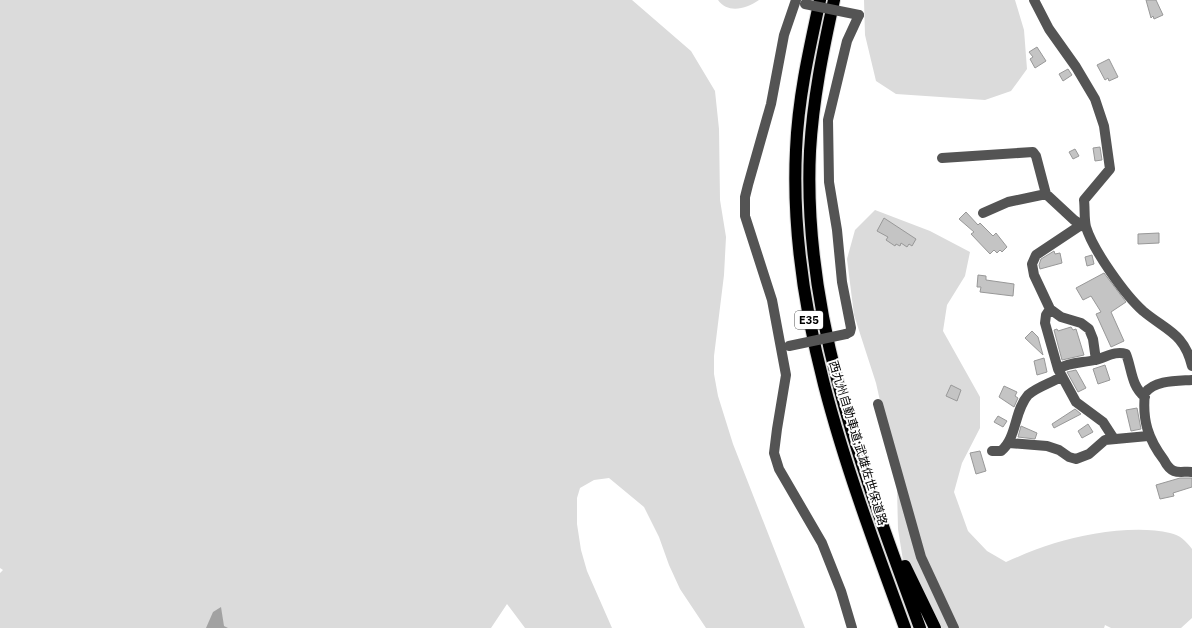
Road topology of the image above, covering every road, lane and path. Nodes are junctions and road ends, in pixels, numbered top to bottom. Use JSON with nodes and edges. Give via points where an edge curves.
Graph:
{"nodes":[{"id":1,"x":820,"y":0,"type":"edge"},
{"id":2,"x":834,"y":0,"type":"edge"},
{"id":3,"x":1034,"y":0,"type":"edge"},
{"id":4,"x":799,"y":2,"type":"edge"},
{"id":5,"x":942,"y":158,"type":"dead end"},
{"id":6,"x":1046,"y":194,"type":"junction"},
{"id":7,"x":983,"y":213,"type":"dead end"},
{"id":8,"x":1084,"y":227,"type":"junction"},
{"id":9,"x":1050,"y":309,"type":"junction"},
{"id":10,"x":786,"y":347,"type":"junction"},
{"id":11,"x":1096,"y":360,"type":"junction"},
{"id":12,"x":1192,"y":366,"type":"edge"},
{"id":13,"x":1059,"y":373,"type":"junction"},
{"id":14,"x":1192,"y":380,"type":"edge"},
{"id":15,"x":1144,"y":397,"type":"junction"},
{"id":16,"x":878,"y":404,"type":"dead end"},
{"id":17,"x":1148,"y":436,"type":"junction"},
{"id":18,"x":1114,"y":439,"type":"junction"},
{"id":19,"x":1009,"y":443,"type":"junction"},
{"id":20,"x":992,"y":451,"type":"dead end"},
{"id":21,"x":1192,"y":472,"type":"edge"},
{"id":22,"x":880,"y":513,"type":"junction"},
{"id":23,"x":866,"y":518,"type":"junction"},
{"id":24,"x":852,"y":628,"type":"edge"},
{"id":25,"x":896,"y":628,"type":"edge"},
{"id":26,"x":905,"y":628,"type":"edge"},
{"id":27,"x":920,"y":628,"type":"edge"},
{"id":28,"x":935,"y":628,"type":"edge"},
{"id":29,"x":954,"y":628,"type":"edge"}],
"edges":[{"from":1,"to":23,"type":"highway","name":"西九州自動車道;武雄佐世保道路","number":"E35","via":[[805,67],[799,111],[795,198],[799,249],[806,301],[829,404]]},
{"from":2,"to":22,"type":"highway","name":"西九州自動車道;武雄佐世保道路","number":"E35","via":[[819,70],[813,120],[810,198],[813,248],[819,299],[830,352],[859,455]]},
{"from":3,"to":8,"type":"street","via":[[1049,29],[1095,99],[1104,126],[1110,169],[1084,200]]},
{"from":4,"to":10,"type":"street","via":[[784,36],[771,104],[745,197],[745,216]]},
{"from":4,"to":10,"type":"street","bridge":true,"via":[[859,15],[847,41],[828,120],[829,182],[850,332]]},
{"from":5,"to":6,"type":"street","via":[[1033,152]]},
{"from":6,"to":7,"type":"street","via":[[1008,202]]},
{"from":6,"to":8,"type":"street"},
{"from":8,"to":9,"type":"street","via":[[1041,251],[1033,259],[1034,275]]},
{"from":8,"to":12,"type":"street","via":[[1105,265],[1142,310],[1179,337],[1190,356]]},
{"from":9,"to":11,"type":"street","via":[[1061,317],[1081,323],[1089,329]]},
{"from":9,"to":13,"type":"street","via":[[1045,323]]},
{"from":10,"to":24,"type":"street","via":[[786,375],[774,454],[779,469],[822,543]]},
{"from":11,"to":13,"type":"street","via":[[1074,362]]},
{"from":11,"to":15,"type":"street","via":[[1118,352],[1126,354],[1136,387]]},
{"from":13,"to":18,"type":"street","via":[[1076,402],[1103,422]]},
{"from":13,"to":19,"type":"street","via":[[1027,397],[1015,421]]},
{"from":14,"to":15,"type":"street","via":[[1167,381],[1148,389]]},
{"from":15,"to":17,"type":"street"},
{"from":16,"to":29,"type":"street","via":[[921,557]]},
{"from":17,"to":18,"type":"street"},
{"from":17,"to":21,"type":"street","via":[[1170,469],[1175,472]]},
{"from":18,"to":19,"type":"street","via":[[1105,440],[1089,454],[1076,459],[1047,446]]},
{"from":19,"to":20,"type":"street","via":[[1001,450]]},
{"from":22,"to":27,"type":"highway","name":"西九州自動車道;武雄佐世保道路","number":"E35"},
{"from":22,"to":28,"type":"highway"},
{"from":23,"to":25,"type":"highway"},
{"from":23,"to":26,"type":"highway","name":"西九州自動車道;武雄佐世保道路","number":"E35"}]}
